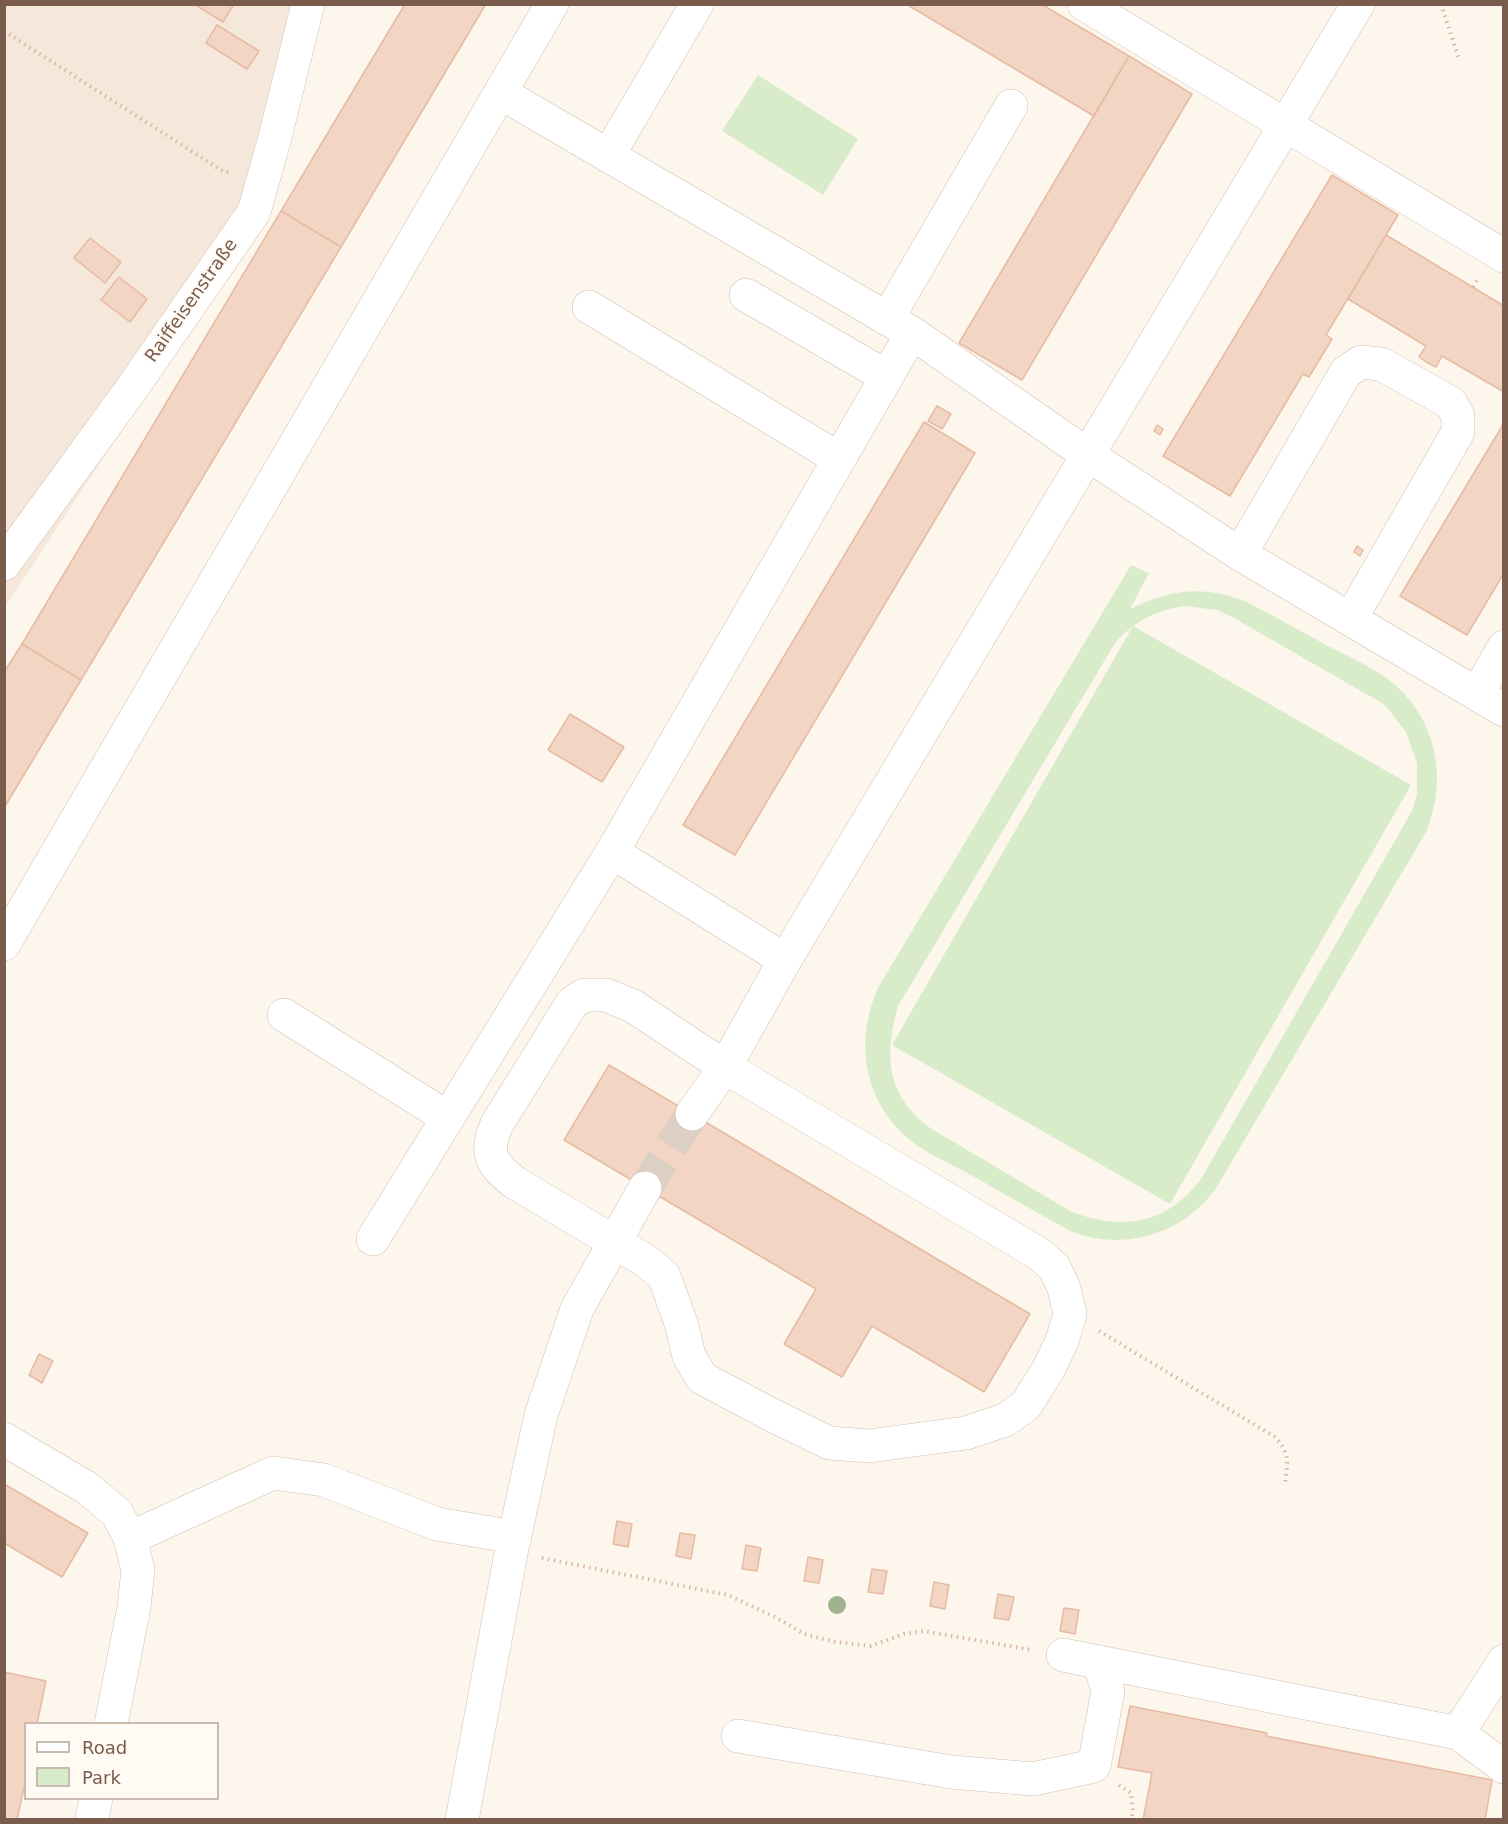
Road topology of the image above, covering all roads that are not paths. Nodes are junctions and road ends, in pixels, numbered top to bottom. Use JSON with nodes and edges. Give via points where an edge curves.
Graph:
{"nodes":[{"id":1,"x":308,"y":4,"type":"edge"},
{"id":2,"x":552,"y":4,"type":"edge"},
{"id":3,"x":697,"y":4,"type":"edge"},
{"id":4,"x":1084,"y":4,"type":"edge"},
{"id":5,"x":1358,"y":4,"type":"edge"},
{"id":6,"x":501,"y":93,"type":"junction"},
{"id":7,"x":1011,"y":106,"type":"dead end"},
{"id":8,"x":1286,"y":126,"type":"junction"},
{"id":9,"x":608,"y":156,"type":"junction"},
{"id":10,"x":1503,"y":256,"type":"edge"},
{"id":11,"x":746,"y":295,"type":"dead end"},
{"id":12,"x":589,"y":307,"type":"dead end"},
{"id":13,"x":899,"y":326,"type":"junction"},
{"id":14,"x":887,"y":376,"type":"junction"},
{"id":15,"x":1088,"y":455,"type":"junction"},
{"id":16,"x":839,"y":459,"type":"junction"},
{"id":17,"x":1240,"y":554,"type":"junction"},
{"id":18,"x":4,"y":564,"type":"edge"},
{"id":19,"x":1351,"y":618,"type":"junction"},
{"id":20,"x":1503,"y":647,"type":"edge"},
{"id":21,"x":1490,"y":702,"type":"edge"},
{"id":22,"x":612,"y":852,"type":"junction"},
{"id":23,"x":4,"y":944,"type":"edge"},
{"id":24,"x":785,"y":960,"type":"junction"},
{"id":25,"x":284,"y":1015,"type":"dead end"},
{"id":26,"x":725,"y":1067,"type":"junction"},
{"id":27,"x":692,"y":1114,"type":"tunnel mouth"},
{"id":28,"x":448,"y":1118,"type":"junction"},
{"id":29,"x":645,"y":1188,"type":"tunnel mouth"},
{"id":30,"x":373,"y":1239,"type":"dead end"},
{"id":31,"x":615,"y":1244,"type":"junction"},
{"id":32,"x":4,"y":1439,"type":"edge"},
{"id":33,"x":130,"y":1538,"type":"junction"},
{"id":34,"x":513,"y":1545,"type":"junction"},
{"id":35,"x":1063,"y":1655,"type":"road end"},
{"id":36,"x":1503,"y":1661,"type":"edge"},
{"id":37,"x":1099,"y":1662,"type":"junction"},
{"id":38,"x":111,"y":1722,"type":"edge"},
{"id":39,"x":1458,"y":1733,"type":"junction"},
{"id":40,"x":738,"y":1736,"type":"dead end"},
{"id":41,"x":1503,"y":1767,"type":"edge"},
{"id":42,"x":96,"y":1800,"type":"edge"},
{"id":43,"x":92,"y":1820,"type":"edge"},
{"id":44,"x":462,"y":1820,"type":"edge"}],
"edges":[{"from":1,"to":18,"type":"street","name":"Raiffeisenstraße","via":[[254,212]]},
{"from":2,"to":6,"type":"street"},
{"from":3,"to":9,"type":"street"},
{"from":4,"to":8,"type":"street"},
{"from":5,"to":8,"type":"street"},
{"from":6,"to":9,"type":"street"},
{"from":6,"to":23,"type":"street"},
{"from":7,"to":13,"type":"street"},
{"from":8,"to":10,"type":"street"},
{"from":8,"to":15,"type":"street"},
{"from":9,"to":13,"type":"street"},
{"from":11,"to":14,"type":"street"},
{"from":12,"to":16,"type":"street"},
{"from":13,"to":14,"type":"street"},
{"from":13,"to":15,"type":"street"},
{"from":14,"to":16,"type":"street"},
{"from":15,"to":17,"type":"street"},
{"from":15,"to":24,"type":"street"},
{"from":16,"to":22,"type":"street"},
{"from":17,"to":19,"type":"street"},
{"from":17,"to":19,"type":"street","via":[[1346,372],[1361,362],[1381,364],[1450,403],[1458,416],[1458,432]]},
{"from":19,"to":21,"type":"street"},
{"from":20,"to":21,"type":"street"},
{"from":22,"to":24,"type":"street"},
{"from":22,"to":28,"type":"street"},
{"from":24,"to":26,"type":"street"},
{"from":25,"to":28,"type":"street"},
{"from":26,"to":27,"type":"street"},
{"from":26,"to":31,"type":"street","via":[[633,1006],[606,995],[584,995],[572,1003],[497,1124],[490,1139],[490,1155],[498,1169],[514,1182]]},
{"from":26,"to":31,"type":"street","via":[[1039,1254],[1054,1267],[1070,1314],[1062,1341],[1026,1405],[1005,1420],[966,1433],[869,1446],[829,1443],[702,1378],[689,1356],[664,1276]]},
{"from":28,"to":30,"type":"street"},
{"from":29,"to":31,"type":"street"},
{"from":31,"to":34,"type":"street","via":[[577,1309],[540,1415]]},
{"from":32,"to":33,"type":"street","via":[[87,1488],[117,1514]]},
{"from":33,"to":34,"type":"street","via":[[273,1473],[324,1480],[437,1524]]},
{"from":33,"to":38,"type":"street","via":[[138,1570]]},
{"from":34,"to":44,"type":"street"},
{"from":35,"to":37,"type":"street"},
{"from":36,"to":39,"type":"street"},
{"from":37,"to":39,"type":"street"},
{"from":37,"to":40,"type":"street","via":[[1108,1691],[1094,1766],[1033,1779],[951,1772]]},
{"from":39,"to":41,"type":"street"},
{"from":42,"to":43,"type":"street"}]}
